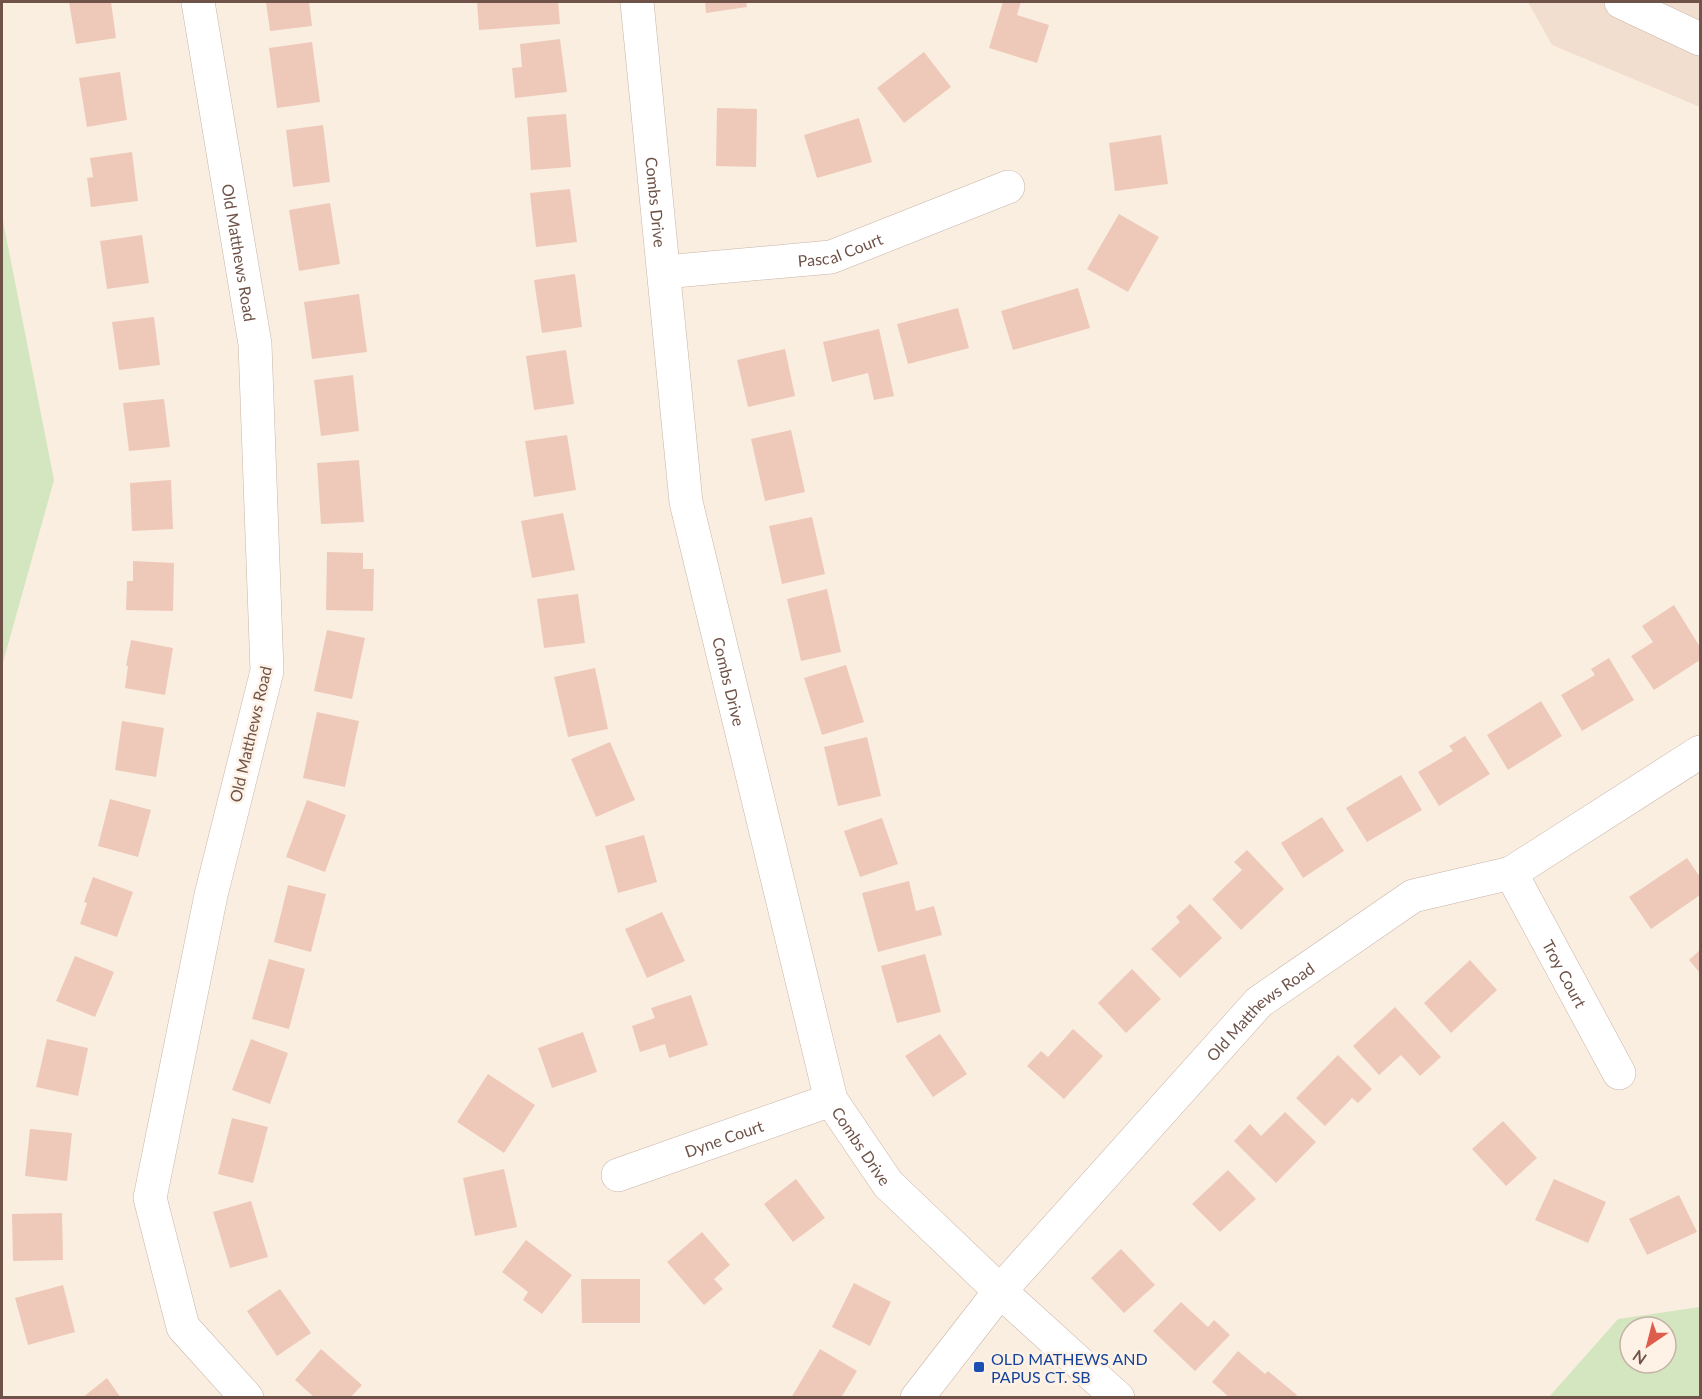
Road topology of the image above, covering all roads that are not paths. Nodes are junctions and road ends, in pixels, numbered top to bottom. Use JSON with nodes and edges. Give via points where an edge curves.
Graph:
{"nodes":[{"id":1,"x":198,"y":2,"type":"edge"},
{"id":2,"x":637,"y":2,"type":"edge"},
{"id":3,"x":1621,"y":2,"type":"edge"},
{"id":4,"x":1701,"y":39,"type":"edge"},
{"id":5,"x":1008,"y":187,"type":"dead end"},
{"id":6,"x":664,"y":272,"type":"junction"},
{"id":7,"x":1701,"y":752,"type":"edge"},
{"id":8,"x":1511,"y":873,"type":"junction"},
{"id":9,"x":1619,"y":1073,"type":"dead end"},
{"id":10,"x":831,"y":1100,"type":"junction"},
{"id":11,"x":618,"y":1175,"type":"dead end"},
{"id":12,"x":1000,"y":1291,"type":"junction"},
{"id":13,"x":247,"y":1398,"type":"edge"},
{"id":14,"x":917,"y":1398,"type":"edge"},
{"id":15,"x":1118,"y":1398,"type":"edge"}],
"edges":[{"from":1,"to":13,"type":"street","name":"Old Matthews Road","via":[[255,344],[267,671],[211,895],[150,1198],[183,1327]]},
{"from":2,"to":6,"type":"street","name":"Combs Drive"},
{"from":3,"to":4,"type":"street"},
{"from":5,"to":6,"type":"street","name":"Pascal Court","via":[[831,257]]},
{"from":6,"to":10,"type":"street","name":"Combs Drive","via":[[686,501]]},
{"from":7,"to":8,"type":"street","name":"Old Matthews Road"},
{"from":8,"to":9,"type":"street","name":"Troy Court"},
{"from":8,"to":12,"type":"street","name":"Old Matthews Road","via":[[1413,896],[1259,1002]]},
{"from":10,"to":11,"type":"street","name":"Dyne Court"},
{"from":10,"to":12,"type":"street","name":"Combs Drive","via":[[888,1184]]},
{"from":12,"to":14,"type":"street","name":"Old Matthews Road"},
{"from":12,"to":15,"type":"street","name":"Combs Drive"}]}
